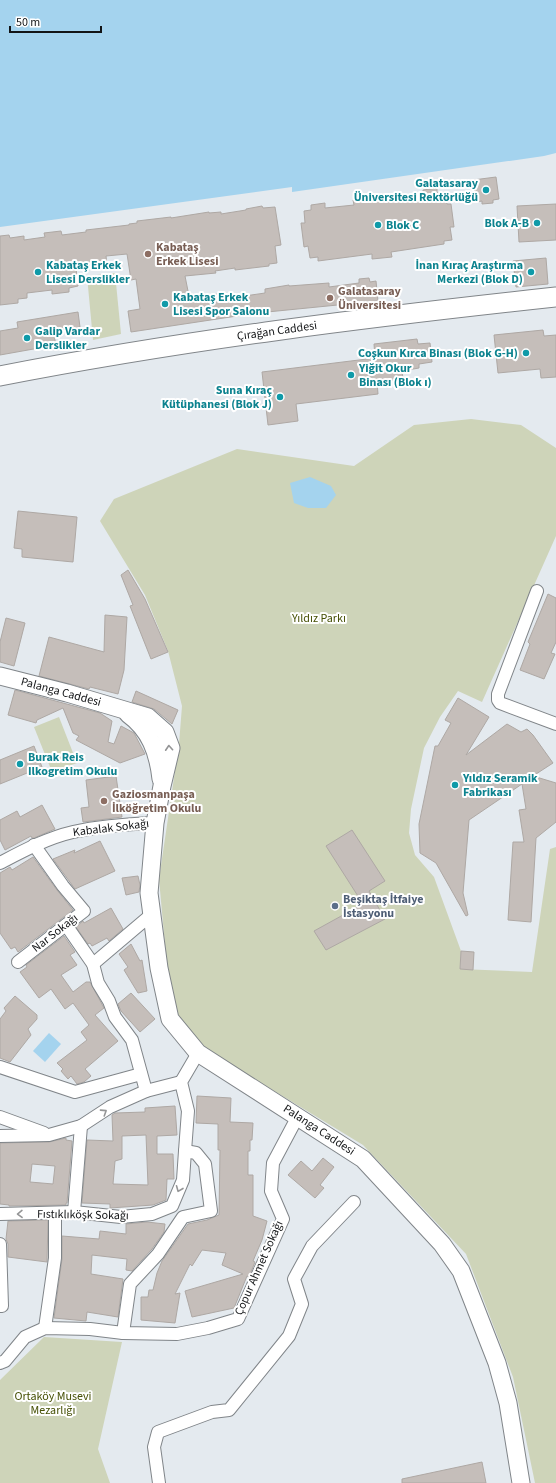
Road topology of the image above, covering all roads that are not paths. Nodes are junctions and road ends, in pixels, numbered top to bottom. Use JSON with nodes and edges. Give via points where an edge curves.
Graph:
{"nodes":[{"id":1,"x":556,"y":297,"type":"edge"},
{"id":2,"x":0,"y":376,"type":"edge"},
{"id":3,"x":536,"y":591,"type":"dead end"},
{"id":4,"x":0,"y":676,"type":"edge"},
{"id":5,"x":556,"y":724,"type":"edge"},
{"id":6,"x":155,"y":823,"type":"junction"},
{"id":7,"x":34,"y":845,"type":"junction"},
{"id":8,"x":0,"y":863,"type":"edge"},
{"id":9,"x":152,"y":914,"type":"junction"},
{"id":10,"x":66,"y":925,"type":"junction"},
{"id":11,"x":18,"y":962,"type":"dead end"},
{"id":12,"x":92,"y":964,"type":"junction"},
{"id":13,"x":198,"y":1053,"type":"junction"},
{"id":14,"x":0,"y":1067,"type":"edge"},
{"id":15,"x":141,"y":1074,"type":"junction"},
{"id":16,"x":182,"y":1082,"type":"junction"},
{"id":17,"x":146,"y":1091,"type":"junction"},
{"id":18,"x":298,"y":1116,"type":"junction"},
{"id":19,"x":0,"y":1117,"type":"edge"},
{"id":20,"x":81,"y":1126,"type":"junction"},
{"id":21,"x":49,"y":1135,"type":"junction"},
{"id":22,"x":0,"y":1136,"type":"edge"},
{"id":23,"x":185,"y":1151,"type":"junction"},
{"id":24,"x":354,"y":1202,"type":"dead end"},
{"id":25,"x":74,"y":1212,"type":"junction"},
{"id":26,"x":0,"y":1214,"type":"edge"},
{"id":27,"x":55,"y":1214,"type":"junction"},
{"id":28,"x":0,"y":1244,"type":"edge"},
{"id":29,"x":1,"y":1306,"type":"edge"},
{"id":30,"x":45,"y":1328,"type":"junction"},
{"id":31,"x":123,"y":1333,"type":"junction"},
{"id":32,"x":0,"y":1363,"type":"edge"},
{"id":33,"x":160,"y":1483,"type":"edge"},
{"id":34,"x":521,"y":1483,"type":"edge"}],
"edges":[{"from":1,"to":2,"type":"main road","name":"Çırağan Caddesi","via":[[337,322],[109,356]]},
{"from":3,"to":5,"type":"street","via":[[498,700],[500,703]]},
{"from":4,"to":6,"type":"main road","name":"Palanga Caddesi","via":[[121,709],[138,721],[148,735],[159,760],[162,786]]},
{"from":6,"to":7,"type":"street","name":"Kabalak Sokağı","via":[[73,832]]},
{"from":6,"to":9,"type":"main road","name":"Palanga Caddesi","via":[[149,892]]},
{"from":7,"to":8,"type":"street","name":"Kabalak Sokağı"},
{"from":7,"to":10,"type":"street","name":"Nar Sokağı","via":[[62,886],[84,911]]},
{"from":9,"to":12,"type":"street"},
{"from":9,"to":13,"type":"main road","name":"Palanga Caddesi","via":[[159,968],[170,1019]]},
{"from":10,"to":11,"type":"street","name":"Nar Sokağı"},
{"from":10,"to":12,"type":"street"},
{"from":12,"to":15,"type":"street","via":[[98,983],[115,1017],[132,1040]]},
{"from":13,"to":16,"type":"street"},
{"from":13,"to":18,"type":"main road","name":"Palanga Caddesi"},
{"from":14,"to":15,"type":"street","via":[[75,1092]]},
{"from":15,"to":17,"type":"street"},
{"from":16,"to":17,"type":"street"},
{"from":16,"to":23,"type":"street","name":"Fıstıklıköşk Sokağı","via":[[188,1111]]},
{"from":20,"to":17,"type":"street","one_way":true,"via":[[110,1107]]},
{"from":18,"to":31,"type":"street","name":"Çopur Ahmet Sokağı","via":[[272,1163],[271,1191],[283,1219],[238,1319],[177,1334]]},
{"from":18,"to":34,"type":"main road","name":"Palanga Caddesi","via":[[363,1159],[442,1244],[461,1271],[497,1363],[508,1402]]},
{"from":19,"to":21,"type":"street"},
{"from":20,"to":21,"type":"street"},
{"from":20,"to":25,"type":"street"},
{"from":21,"to":22,"type":"street"},
{"from":23,"to":25,"type":"street","name":"Fıstıklıköşk Sokağı","one_way":true,"via":[[183,1180],[172,1206],[152,1214],[121,1217]]},
{"from":23,"to":31,"type":"street","via":[[196,1153],[205,1164],[210,1211],[183,1217],[158,1254],[130,1284]]},
{"from":24,"to":33,"type":"street","via":[[312,1246],[294,1279],[302,1304],[289,1336],[229,1410],[212,1412],[158,1432],[154,1447]]},
{"from":25,"to":27,"type":"street","name":"Fıstıklıköşk Sokağı"},
{"from":27,"to":26,"type":"street","name":"Fıstıklıköşk Sokağı","one_way":true},
{"from":27,"to":30,"type":"street","via":[[55,1258]]},
{"from":28,"to":29,"type":"street"},
{"from":30,"to":31,"type":"street","name":"Çopur Ahmet Sokağı"},
{"from":30,"to":32,"type":"street","name":"Çopur Ahmet Sokağı","via":[[25,1337],[5,1361]]}]}
